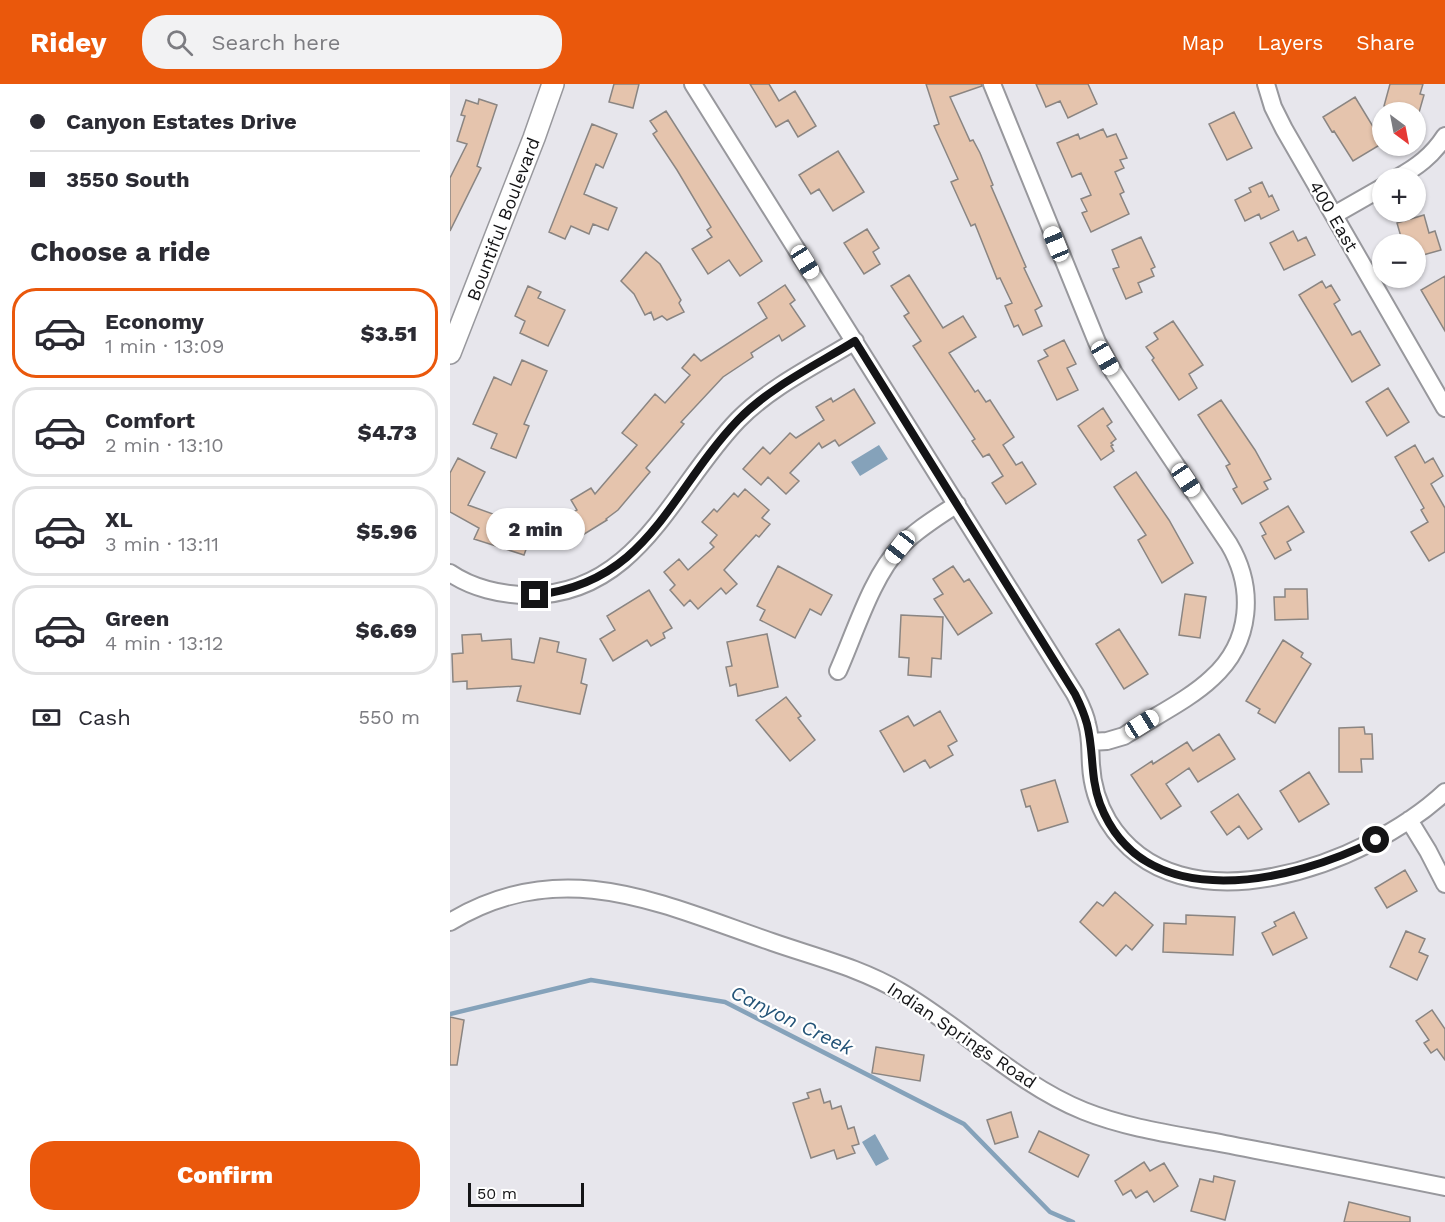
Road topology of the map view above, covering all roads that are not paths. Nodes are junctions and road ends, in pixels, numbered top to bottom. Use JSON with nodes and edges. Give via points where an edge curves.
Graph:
{"nodes":[{"id":1,"x":553,"y":84,"type":"edge"},
{"id":2,"x":693,"y":84,"type":"edge"},
{"id":3,"x":992,"y":84,"type":"edge"},
{"id":4,"x":1266,"y":84,"type":"edge"},
{"id":5,"x":1445,"y":136,"type":"edge"},
{"id":6,"x":1412,"y":168,"type":"edge"},
{"id":7,"x":1372,"y":193,"type":"edge"},
{"id":8,"x":1334,"y":215,"type":"junction"},
{"id":9,"x":855,"y":341,"type":"junction"},
{"id":10,"x":450,"y":353,"type":"edge"},
{"id":11,"x":1445,"y":408,"type":"edge"},
{"id":12,"x":957,"y":504,"type":"junction"},
{"id":13,"x":450,"y":573,"type":"edge"},
{"id":14,"x":838,"y":671,"type":"dead end"},
{"id":15,"x":1090,"y":742,"type":"junction"},
{"id":16,"x":1445,"y":792,"type":"edge"},
{"id":17,"x":1409,"y":820,"type":"junction"},
{"id":18,"x":1445,"y":884,"type":"edge"},
{"id":19,"x":450,"y":922,"type":"edge"},
{"id":20,"x":1445,"y":1187,"type":"edge"}],
"edges":[{"from":1,"to":10,"type":"main road","name":"Bountiful Boulevard"},
{"from":2,"to":9,"type":"street"},
{"from":3,"to":15,"type":"street","via":[[1097,342],[1228,544],[1245,585],[1242,629],[1214,677],[1124,736]]},
{"from":4,"to":8,"type":"street","name":"400 East","via":[[1284,129]]},
{"from":5,"to":6,"type":"street","via":[[1427,159]]},
{"from":7,"to":8,"type":"street"},
{"from":8,"to":11,"type":"street","name":"400 East"},
{"from":9,"to":12,"type":"street"},
{"from":9,"to":13,"type":"street","via":[[747,411],[638,548],[599,578],[568,590],[518,595],[486,589]]},
{"from":12,"to":14,"type":"street","via":[[913,534],[889,561]]},
{"from":12,"to":15,"type":"street","via":[[1075,694],[1088,725]]},
{"from":15,"to":17,"type":"street","via":[[1096,791],[1117,834],[1159,868],[1190,878],[1244,880],[1291,872],[1340,857]]},
{"from":16,"to":17,"type":"street"},
{"from":17,"to":18,"type":"street"},
{"from":19,"to":20,"type":"street","name":"Indian Springs Road","via":[[494,900],[536,890],[580,888],[627,894],[886,983],[1027,1080],[1084,1111],[1143,1128]]}]}
